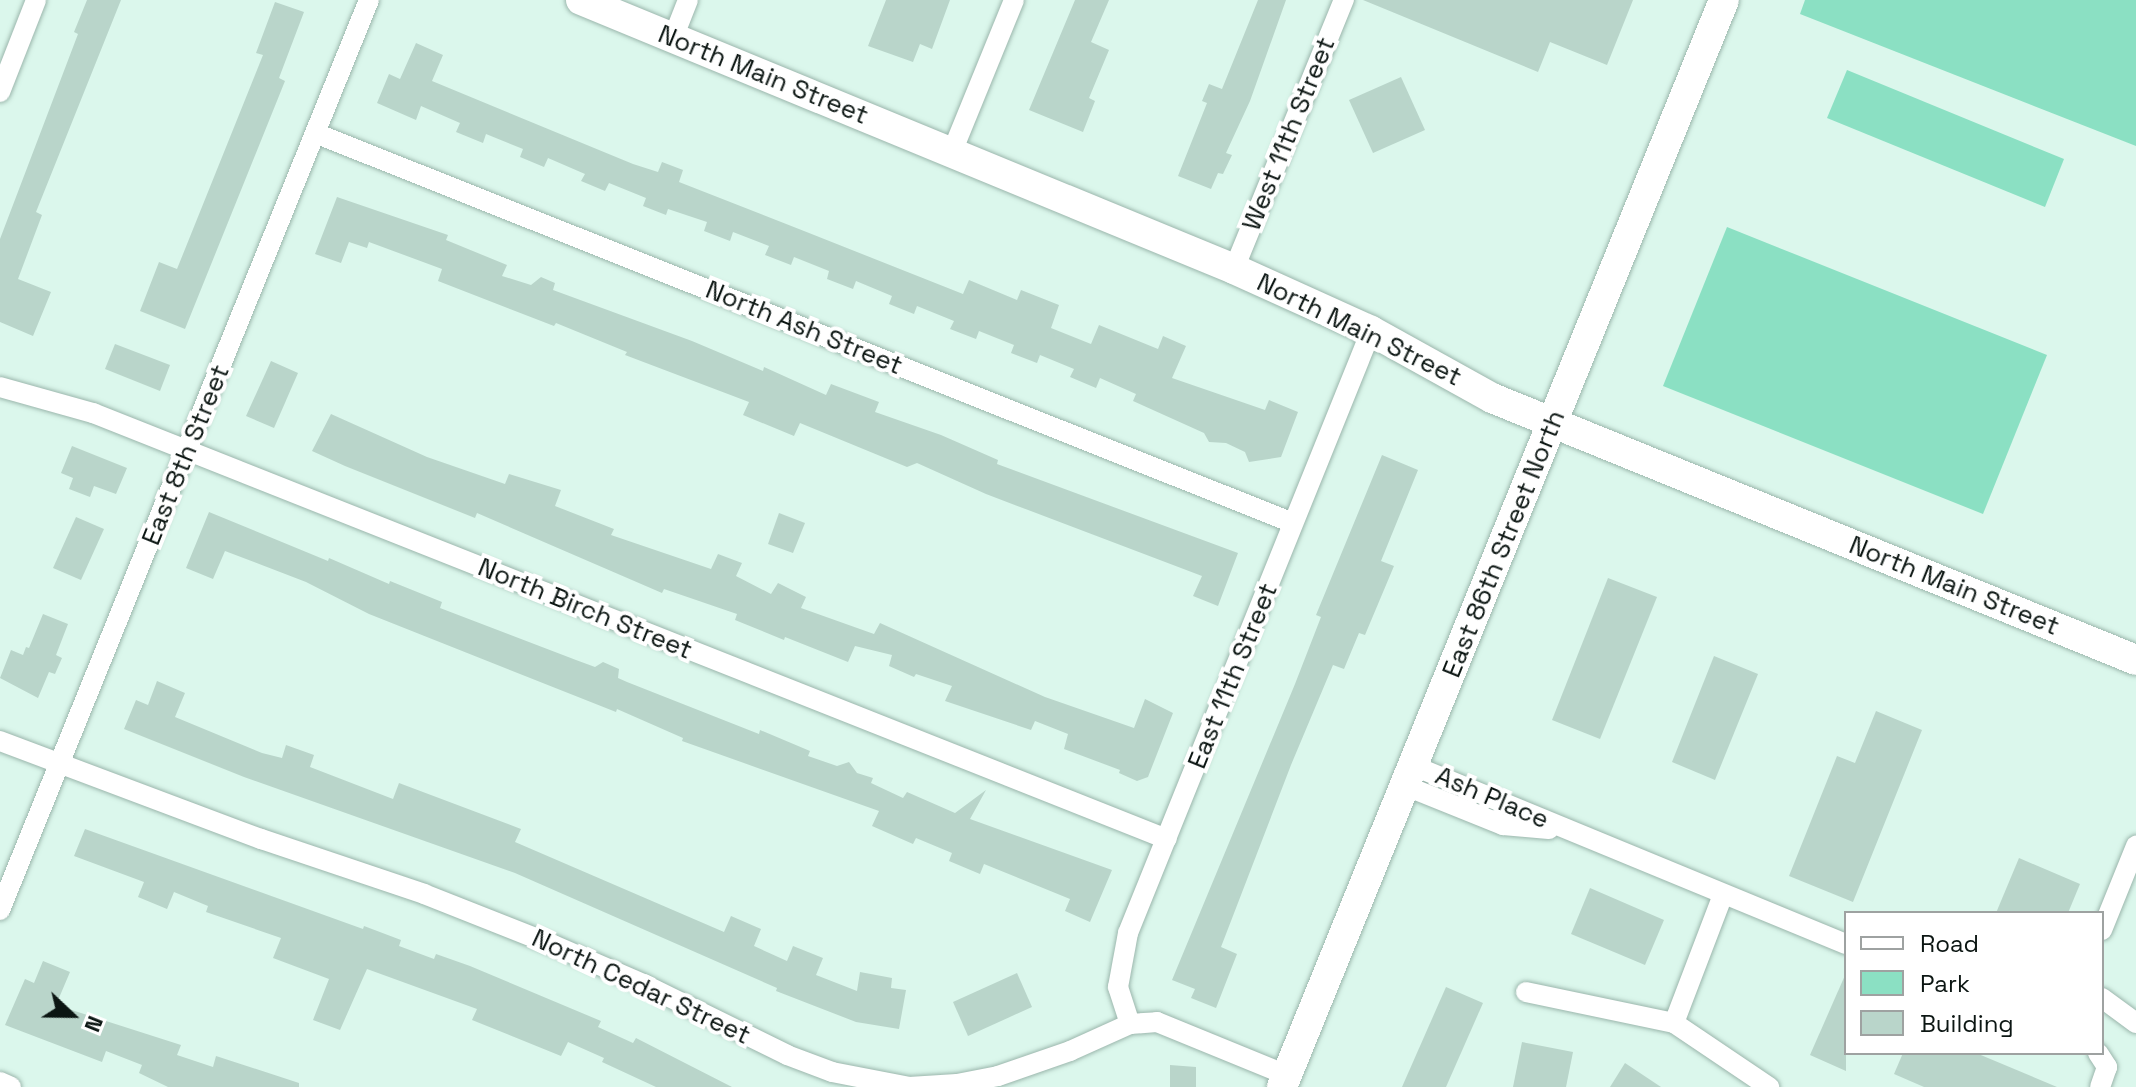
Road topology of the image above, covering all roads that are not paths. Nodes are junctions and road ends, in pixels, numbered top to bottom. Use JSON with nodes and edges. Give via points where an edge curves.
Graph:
{"nodes":[{"id":1,"x":36,"y":0,"type":"edge"},
{"id":2,"x":369,"y":0,"type":"edge"},
{"id":3,"x":581,"y":0,"type":"edge"},
{"id":4,"x":688,"y":0,"type":"edge"},
{"id":5,"x":1014,"y":0,"type":"edge"},
{"id":6,"x":1344,"y":0,"type":"edge"},
{"id":7,"x":1724,"y":0,"type":"edge"},
{"id":8,"x":673,"y":38,"type":"junction"},
{"id":9,"x":1,"y":87,"type":"edge"},
{"id":10,"x":315,"y":133,"type":"junction"},
{"id":11,"x":952,"y":152,"type":"junction"},
{"id":12,"x":1234,"y":269,"type":"junction"},
{"id":13,"x":1371,"y":331,"type":"junction"},
{"id":14,"x":0,"y":387,"type":"edge"},
{"id":15,"x":1553,"y":423,"type":"junction"},
{"id":16,"x":188,"y":451,"type":"junction"},
{"id":17,"x":1293,"y":523,"type":"junction"},
{"id":18,"x":2136,"y":660,"type":"edge"},
{"id":19,"x":0,"y":741,"type":"edge"},
{"id":20,"x":60,"y":765,"type":"junction"},
{"id":21,"x":1410,"y":776,"type":"junction"},
{"id":22,"x":1167,"y":839,"type":"junction"},
{"id":23,"x":2136,"y":846,"type":"edge"},
{"id":24,"x":1723,"y":895,"type":"junction"},
{"id":25,"x":0,"y":910,"type":"edge"},
{"id":26,"x":2104,"y":925,"type":"edge"},
{"id":27,"x":1844,"y":943,"type":"edge"},
{"id":28,"x":1526,"y":992,"type":"dead end"},
{"id":29,"x":2104,"y":999,"type":"edge"},
{"id":30,"x":1674,"y":1023,"type":"junction"},
{"id":31,"x":2136,"y":1023,"type":"edge"},
{"id":32,"x":1130,"y":1024,"type":"junction"},
{"id":33,"x":2099,"y":1055,"type":"edge"},
{"id":34,"x":1284,"y":1081,"type":"edge"},
{"id":35,"x":0,"y":1082,"type":"edge"},
{"id":36,"x":11,"y":1087,"type":"edge"},
{"id":37,"x":1769,"y":1087,"type":"edge"},
{"id":38,"x":2100,"y":1087,"type":"edge"}],
"edges":[{"from":1,"to":9,"type":"street"},
{"from":2,"to":10,"type":"street","name":"East 8th Street"},
{"from":3,"to":8,"type":"main road","name":"North Main Street"},
{"from":4,"to":8,"type":"street"},
{"from":5,"to":11,"type":"street"},
{"from":6,"to":12,"type":"street","name":"West 11th Street"},
{"from":7,"to":15,"type":"main road","name":"East 86th Street North"},
{"from":8,"to":11,"type":"main road","name":"North Main Street"},
{"from":10,"to":16,"type":"street","name":"East 8th Street"},
{"from":10,"to":17,"type":"street","name":"North Ash Street"},
{"from":11,"to":12,"type":"main road","name":"North Main Street"},
{"from":12,"to":13,"type":"main road","name":"North Main Street"},
{"from":13,"to":15,"type":"main road","name":"North Main Street","via":[[1492,398]]},
{"from":13,"to":17,"type":"street","name":"East 11th Street"},
{"from":14,"to":16,"type":"street","name":"North Birch Street","via":[[93,413]]},
{"from":15,"to":18,"type":"main road","name":"North Main Street"},
{"from":15,"to":21,"type":"main road","name":"East 86th Street North"},
{"from":16,"to":20,"type":"street","name":"East 8th Street"},
{"from":16,"to":22,"type":"street","name":"North Birch Street"},
{"from":17,"to":22,"type":"street","name":"East 11th Street"},
{"from":19,"to":20,"type":"street","name":"North Cedar Street"},
{"from":20,"to":25,"type":"street","name":"East 8th Street"},
{"from":20,"to":32,"type":"street","name":"North Cedar Street","via":[[424,894],[643,984],[787,1055],[868,1081],[909,1087],[998,1076]]},
{"from":21,"to":24,"type":"street","name":"Ash Place","via":[[1569,831]]},
{"from":21,"to":34,"type":"main road","name":"East 86th Street North"},
{"from":22,"to":32,"type":"street","name":"East 11th Street","via":[[1120,960],[1118,987]]},
{"from":23,"to":26,"type":"street"},
{"from":24,"to":27,"type":"street","name":"Ash Place"},
{"from":24,"to":30,"type":"street"},
{"from":28,"to":30,"type":"street"},
{"from":29,"to":31,"type":"street"},
{"from":30,"to":37,"type":"street"},
{"from":32,"to":34,"type":"street","name":"North Cedar Street","via":[[1157,1022],[1179,1029]]},
{"from":33,"to":38,"type":"street","via":[[2107,1067]]},
{"from":35,"to":36,"type":"street"}]}
